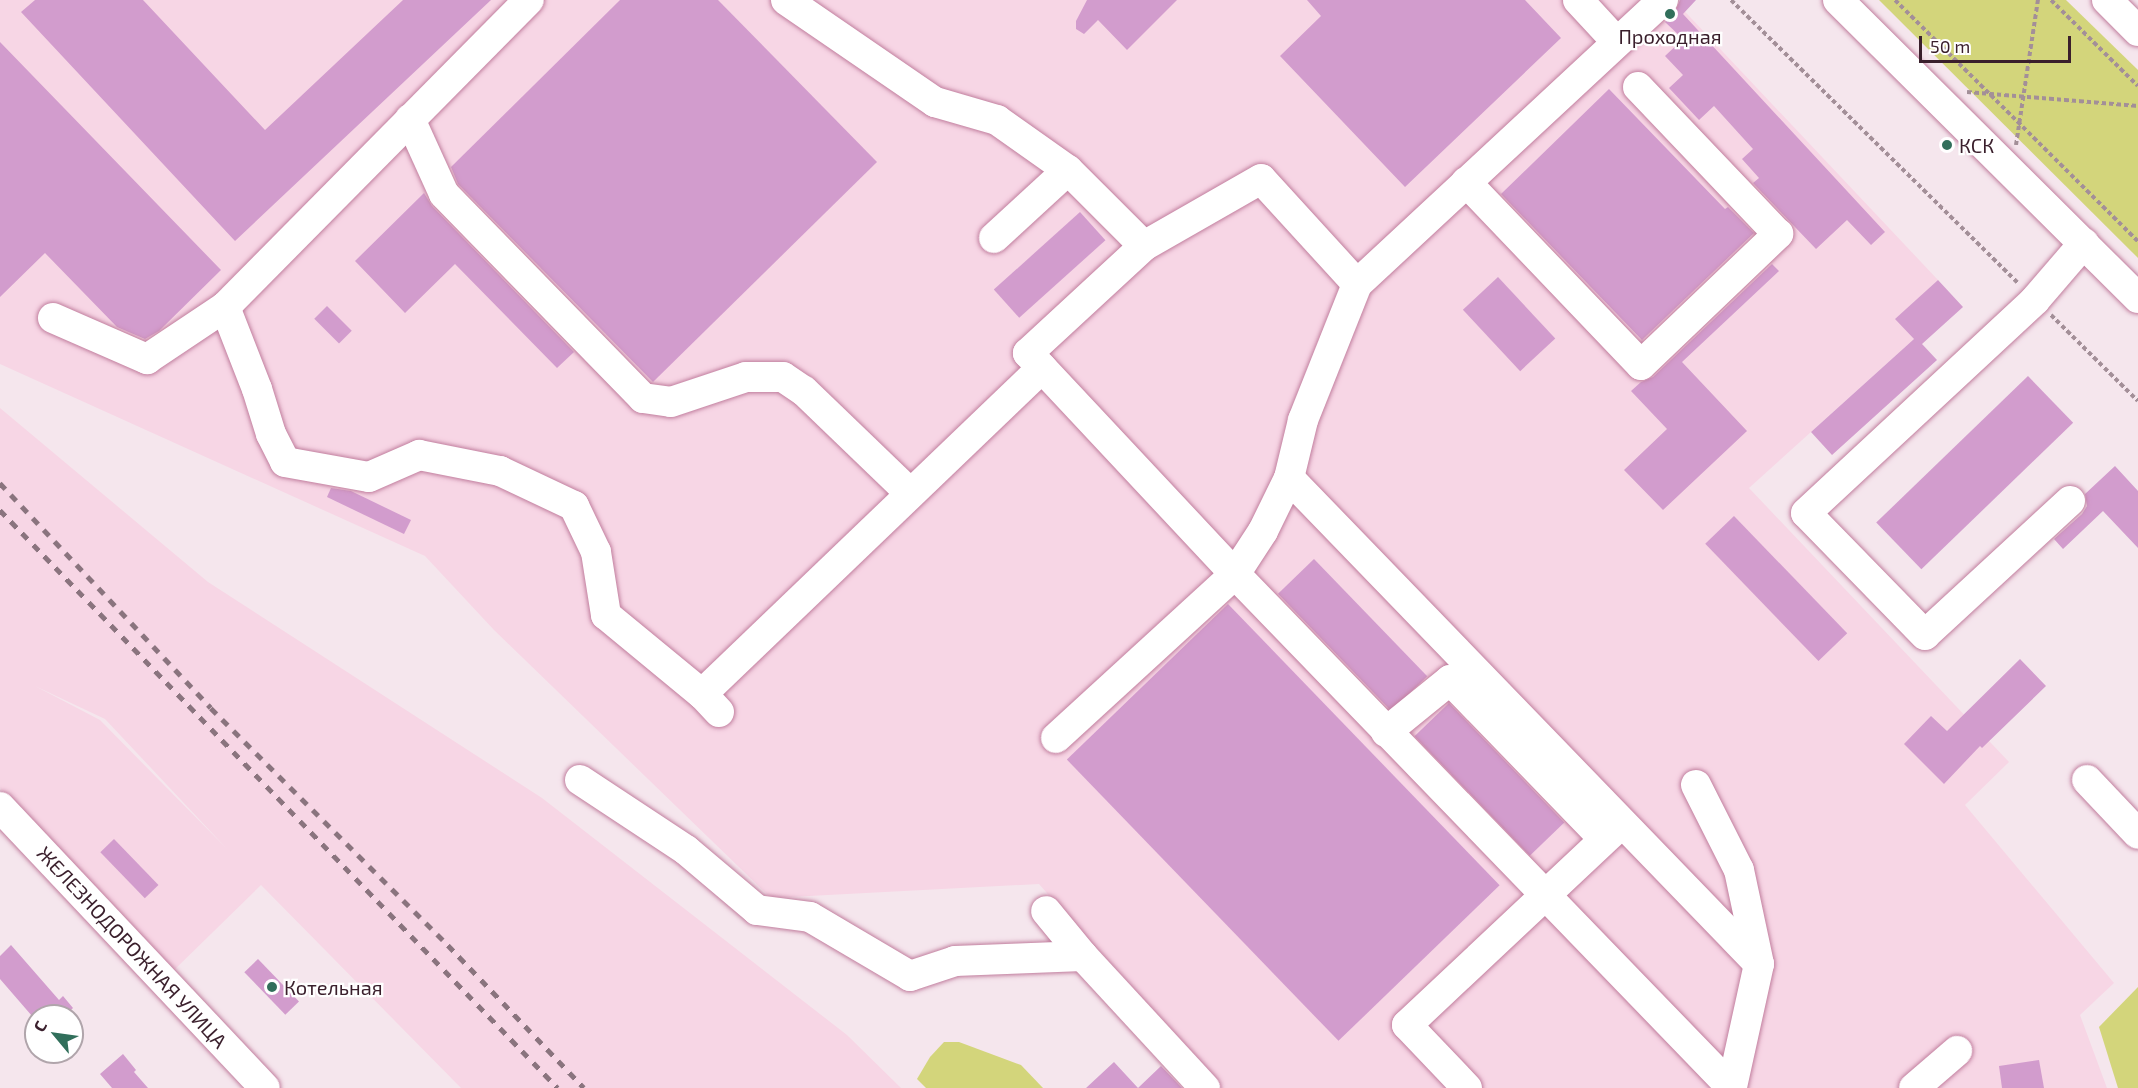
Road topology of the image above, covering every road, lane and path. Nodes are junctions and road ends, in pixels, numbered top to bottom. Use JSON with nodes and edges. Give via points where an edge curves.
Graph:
{"nodes":[{"id":1,"x":529,"y":0,"type":"edge"},
{"id":2,"x":786,"y":0,"type":"edge"},
{"id":3,"x":1578,"y":0,"type":"edge"},
{"id":4,"x":1663,"y":0,"type":"edge"},
{"id":5,"x":1731,"y":0,"type":"edge"},
{"id":6,"x":1838,"y":0,"type":"edge"},
{"id":7,"x":1895,"y":0,"type":"edge"},
{"id":8,"x":2038,"y":0,"type":"edge"},
{"id":9,"x":2051,"y":0,"type":"edge"},
{"id":10,"x":2107,"y":0,"type":"edge"},
{"id":11,"x":2138,"y":31,"type":"edge"},
{"id":12,"x":1616,"y":41,"type":"junction"},
{"id":13,"x":2138,"y":86,"type":"edge"},
{"id":14,"x":1638,"y":87,"type":"dead end"},
{"id":15,"x":1928,"y":87,"type":"junction"},
{"id":16,"x":1990,"y":95,"type":"junction"},
{"id":17,"x":2024,"y":97,"type":"junction"},
{"id":18,"x":2138,"y":106,"type":"edge"},
{"id":19,"x":410,"y":119,"type":"junction"},
{"id":20,"x":2020,"y":124,"type":"junction"},
{"id":21,"x":1068,"y":170,"type":"junction"},
{"id":22,"x":2012,"y":170,"type":"junction"},
{"id":23,"x":1466,"y":182,"type":"junction"},
{"id":24,"x":994,"y":238,"type":"dead end"},
{"id":25,"x":2138,"y":241,"type":"edge"},
{"id":26,"x":2084,"y":243,"type":"junction"},
{"id":27,"x":1144,"y":246,"type":"junction"},
{"id":28,"x":1357,"y":284,"type":"junction"},
{"id":29,"x":2138,"y":298,"type":"edge"},
{"id":30,"x":2035,"y":300,"type":"junction"},
{"id":31,"x":225,"y":307,"type":"junction"},
{"id":32,"x":53,"y":318,"type":"dead end"},
{"id":33,"x":1042,"y":368,"type":"junction"},
{"id":34,"x":2138,"y":401,"type":"edge"},
{"id":35,"x":1289,"y":478,"type":"junction"},
{"id":36,"x":910,"y":493,"type":"junction"},
{"id":37,"x":2070,"y":501,"type":"dead end"},
{"id":38,"x":1235,"y":574,"type":"junction"},
{"id":39,"x":1386,"y":732,"type":"junction"},
{"id":40,"x":1056,"y":738,"type":"dead end"},
{"id":41,"x":580,"y":780,"type":"dead end"},
{"id":42,"x":2086,"y":780,"type":"dead end"},
{"id":43,"x":1696,"y":785,"type":"dead end"},
{"id":44,"x":0,"y":807,"type":"edge"},
{"id":45,"x":1613,"y":831,"type":"junction"},
{"id":46,"x":2138,"y":834,"type":"edge"},
{"id":47,"x":1546,"y":896,"type":"junction"},
{"id":48,"x":1046,"y":911,"type":"dead end"},
{"id":49,"x":1083,"y":956,"type":"junction"},
{"id":50,"x":1759,"y":964,"type":"junction"},
{"id":51,"x":1957,"y":1051,"type":"dead end"},
{"id":52,"x":1732,"y":1087,"type":"edge"},
{"id":53,"x":265,"y":1088,"type":"edge"},
{"id":54,"x":1205,"y":1088,"type":"edge"},
{"id":55,"x":1467,"y":1088,"type":"edge"},
{"id":56,"x":1914,"y":1088,"type":"edge"}],
"edges":[{"from":1,"to":19,"type":"street"},
{"from":2,"to":21,"type":"street","via":[[934,102],[997,120]]},
{"from":3,"to":12,"type":"street"},
{"from":4,"to":12,"type":"street"},
{"from":5,"to":30,"type":"path"},
{"from":6,"to":15,"type":"street"},
{"from":7,"to":16,"type":"path"},
{"from":8,"to":17,"type":"path"},
{"from":9,"to":13,"type":"path"},
{"from":10,"to":11,"type":"street"},
{"from":12,"to":23,"type":"street"},
{"from":14,"to":23,"type":"street","via":[[1778,234],[1641,365]]},
{"from":15,"to":16,"type":"path"},
{"from":15,"to":22,"type":"street"},
{"from":16,"to":17,"type":"path"},
{"from":16,"to":20,"type":"path"},
{"from":17,"to":18,"type":"path"},
{"from":17,"to":20,"type":"path"},
{"from":19,"to":31,"type":"street"},
{"from":19,"to":36,"type":"street","via":[[444,194],[643,398],[671,402],[746,377],[783,377],[804,391]]},
{"from":20,"to":22,"type":"path"},
{"from":20,"to":25,"type":"path"},
{"from":21,"to":24,"type":"street"},
{"from":21,"to":27,"type":"street"},
{"from":22,"to":26,"type":"street"},
{"from":23,"to":28,"type":"street"},
{"from":26,"to":29,"type":"street"},
{"from":26,"to":30,"type":"street"},
{"from":27,"to":28,"type":"street","via":[[1261,179]]},
{"from":27,"to":33,"type":"street","via":[[1028,353]]},
{"from":28,"to":35,"type":"street","via":[[1303,420]]},
{"from":30,"to":34,"type":"path"},
{"from":30,"to":37,"type":"street","via":[[1806,513],[1925,635]]},
{"from":31,"to":32,"type":"street","via":[[147,358]]},
{"from":31,"to":36,"type":"street","via":[[285,462],[369,477],[419,455],[500,471],[574,506],[596,552],[606,615],[711,703]]},
{"from":33,"to":36,"type":"street"},
{"from":33,"to":38,"type":"street"},
{"from":35,"to":38,"type":"street","via":[[1263,531]]},
{"from":35,"to":45,"type":"street"},
{"from":38,"to":39,"type":"street"},
{"from":38,"to":40,"type":"street"},
{"from":39,"to":45,"type":"street","via":[[1450,680]]},
{"from":39,"to":47,"type":"street"},
{"from":41,"to":49,"type":"street","via":[[686,850],[757,910],[810,917],[910,976],[955,961]]},
{"from":42,"to":46,"type":"street"},
{"from":43,"to":50,"type":"street","via":[[1739,870]]},
{"from":44,"to":53,"type":"street","name":"ЖЕЛЕЗНОДОРОЖНАЯ УЛИЦА"},
{"from":45,"to":47,"type":"street"},
{"from":45,"to":50,"type":"street"},
{"from":47,"to":52,"type":"street"},
{"from":47,"to":55,"type":"street","via":[[1407,1025]]},
{"from":48,"to":49,"type":"street"},
{"from":49,"to":54,"type":"street"},
{"from":50,"to":52,"type":"street"},
{"from":51,"to":56,"type":"street"}]}
